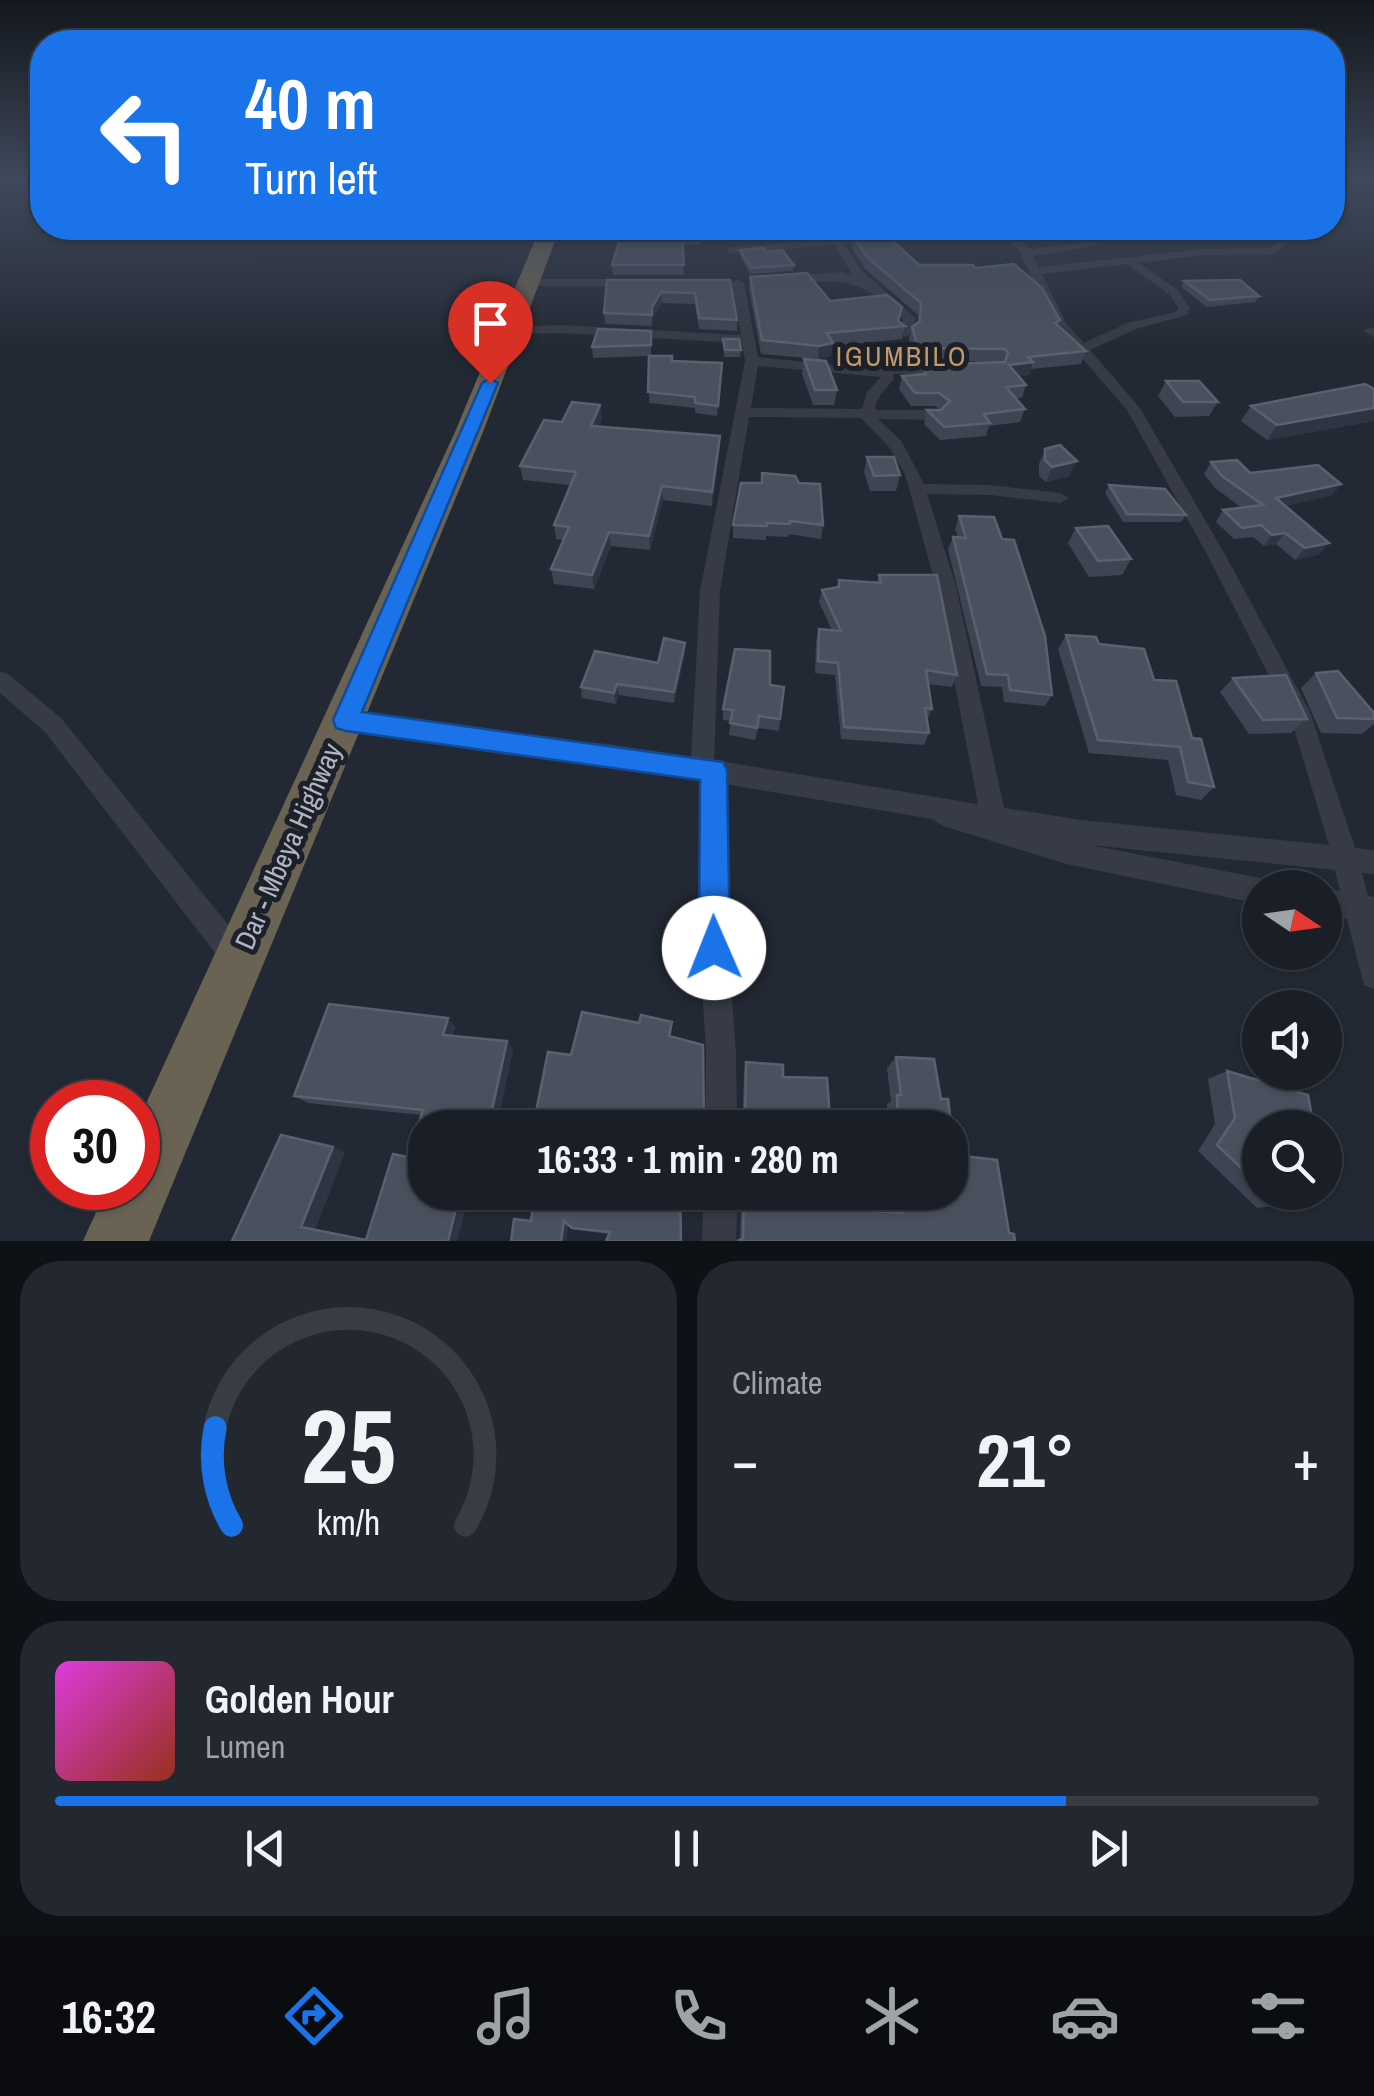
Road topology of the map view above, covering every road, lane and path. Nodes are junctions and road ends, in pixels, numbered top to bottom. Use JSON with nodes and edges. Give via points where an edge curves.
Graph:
{"nodes":[{"id":1,"x":545,"y":240,"type":"edge"},
{"id":2,"x":864,"y":240,"type":"edge"},
{"id":3,"x":1013,"y":240,"type":"edge"},
{"id":4,"x":838,"y":242,"type":"junction"},
{"id":5,"x":1094,"y":245,"type":"dead end"},
{"id":6,"x":1280,"y":245,"type":"dead end"},
{"id":7,"x":730,"y":250,"type":"dead end"},
{"id":8,"x":1031,"y":262,"type":"junction"},
{"id":9,"x":1131,"y":262,"type":"junction"},
{"id":10,"x":772,"y":281,"type":"edge"},
{"id":11,"x":738,"y":282,"type":"dead end"},
{"id":12,"x":528,"y":283,"type":"junction"},
{"id":13,"x":643,"y":283,"type":"edge"},
{"id":14,"x":868,"y":285,"type":"junction"},
{"id":15,"x":509,"y":330,"type":"junction"},
{"id":16,"x":906,"y":333,"type":"edge"},
{"id":17,"x":749,"y":339,"type":"junction"},
{"id":18,"x":1082,"y":349,"type":"junction"},
{"id":19,"x":752,"y":361,"type":"junction"},
{"id":20,"x":967,"y":371,"type":"edge"},
{"id":21,"x":886,"y":372,"type":"junction"},
{"id":22,"x":745,"y":412,"type":"junction"},
{"id":23,"x":868,"y":415,"type":"junction"},
{"id":24,"x":935,"y":415,"type":"edge"},
{"id":25,"x":918,"y":489,"type":"junction"},
{"id":26,"x":1060,"y":498,"type":"dead end"},
{"id":27,"x":0,"y":680,"type":"edge"},
{"id":28,"x":346,"y":720,"type":"junction"},
{"id":29,"x":708,"y":770,"type":"junction"},
{"id":30,"x":904,"y":800,"type":"junction"},
{"id":31,"x":992,"y":814,"type":"junction"},
{"id":32,"x":1345,"y":861,"type":"junction"},
{"id":33,"x":1374,"y":862,"type":"edge"},
{"id":34,"x":1242,"y":887,"type":"edge"},
{"id":35,"x":1366,"y":910,"type":"edge"},
{"id":36,"x":237,"y":958,"type":"junction"},
{"id":37,"x":1374,"y":976,"type":"edge"},
{"id":38,"x":721,"y":1110,"type":"edge"},
{"id":39,"x":721,"y":1210,"type":"edge"},
{"id":40,"x":116,"y":1241,"type":"edge"},
{"id":41,"x":720,"y":1241,"type":"edge"}],
"edges":[{"from":1,"to":12,"type":"highway","name":"Dar - Mbeya Highway"},
{"from":2,"to":4,"type":"street"},
{"from":3,"to":8,"type":"street"},
{"from":4,"to":7,"type":"street"},
{"from":4,"to":14,"type":"street"},
{"from":5,"to":8,"type":"street"},
{"from":6,"to":9,"type":"street","via":[[1272,251]]},
{"from":8,"to":9,"type":"street"},
{"from":8,"to":18,"type":"street","via":[[1052,311]]},
{"from":9,"to":18,"type":"street","via":[[1180,300],[1181,315],[1132,326]]},
{"from":10,"to":14,"type":"street","via":[[842,276]]},
{"from":11,"to":17,"type":"street"},
{"from":12,"to":13,"type":"street"},
{"from":12,"to":15,"type":"highway","name":"Dar - Mbeya Highway"},
{"from":14,"to":16,"type":"street","via":[[910,318]]},
{"from":15,"to":17,"type":"street"},
{"from":15,"to":28,"type":"highway","name":"Dar - Mbeya Highway"},
{"from":17,"to":19,"type":"street"},
{"from":18,"to":32,"type":"street","via":[[1133,408],[1295,706]]},
{"from":19,"to":21,"type":"street"},
{"from":19,"to":22,"type":"street"},
{"from":20,"to":21,"type":"street"},
{"from":21,"to":23,"type":"street"},
{"from":22,"to":23,"type":"street"},
{"from":22,"to":29,"type":"street","via":[[710,592]]},
{"from":23,"to":24,"type":"street"},
{"from":23,"to":25,"type":"street","via":[[904,457]]},
{"from":25,"to":26,"type":"street"},
{"from":25,"to":31,"type":"street","via":[[946,586]]},
{"from":27,"to":36,"type":"street","via":[[53,725]]},
{"from":28,"to":29,"type":"street"},
{"from":28,"to":36,"type":"highway","name":"Dar - Mbeya Highway"},
{"from":29,"to":30,"type":"street"},
{"from":29,"to":38,"type":"street"},
{"from":30,"to":31,"type":"street"},
{"from":30,"to":34,"type":"street","via":[[1066,852]]},
{"from":31,"to":32,"type":"street","via":[[1082,832]]},
{"from":32,"to":33,"type":"street"},
{"from":32,"to":35,"type":"street"},
{"from":35,"to":37,"type":"street"},
{"from":36,"to":40,"type":"highway","name":"Dar - Mbeya Highway"},
{"from":39,"to":41,"type":"street"}]}
